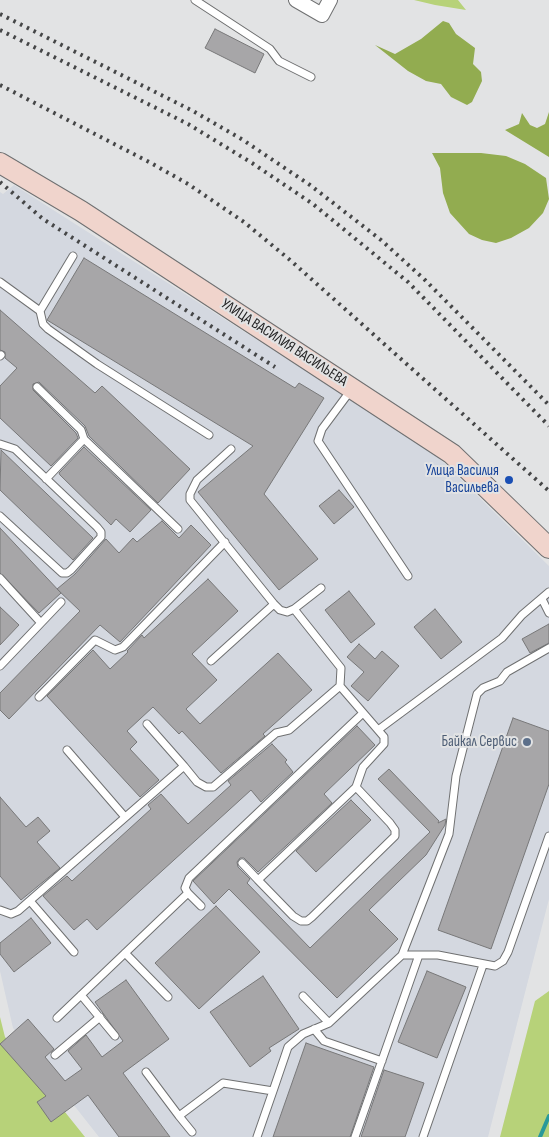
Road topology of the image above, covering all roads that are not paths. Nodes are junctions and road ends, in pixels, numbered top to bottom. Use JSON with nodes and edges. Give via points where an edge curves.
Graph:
{"nodes":[{"id":1,"x":194,"y":0,"type":"edge"},
{"id":2,"x":296,"y":0,"type":"edge"},
{"id":3,"x":330,"y":0,"type":"edge"},
{"id":4,"x":311,"y":77,"type":"dead end"},
{"id":5,"x":0,"y":163,"type":"edge"},
{"id":6,"x":74,"y":256,"type":"dead end"},
{"id":7,"x":0,"y":282,"type":"edge"},
{"id":8,"x":40,"y":310,"type":"junction"},
{"id":9,"x":37,"y":388,"type":"dead end"},
{"id":10,"x":353,"y":388,"type":"junction"},
{"id":11,"x":209,"y":435,"type":"dead end"},
{"id":12,"x":84,"y":439,"type":"junction"},
{"id":13,"x":0,"y":444,"type":"edge"},
{"id":14,"x":231,"y":449,"type":"dead end"},
{"id":15,"x":46,"y":478,"type":"junction"},
{"id":16,"x":0,"y":516,"type":"edge"},
{"id":17,"x":178,"y":529,"type":"dead end"},
{"id":18,"x":225,"y":542,"type":"junction"},
{"id":19,"x":549,"y":548,"type":"edge"},
{"id":20,"x":408,"y":576,"type":"dead end"},
{"id":21,"x":0,"y":578,"type":"edge"},
{"id":22,"x":321,"y":588,"type":"dead end"},
{"id":23,"x":549,"y":592,"type":"edge"},
{"id":24,"x":542,"y":598,"type":"junction"},
{"id":25,"x":61,"y":602,"type":"dead end"},
{"id":26,"x":274,"y":604,"type":"junction"},
{"id":27,"x":294,"y":609,"type":"junction"},
{"id":28,"x":549,"y":613,"type":"edge"},
{"id":29,"x":41,"y":623,"type":"junction"},
{"id":30,"x":549,"y":648,"type":"edge"},
{"id":31,"x":211,"y":661,"type":"dead end"},
{"id":32,"x":0,"y":666,"type":"edge"},
{"id":33,"x":340,"y":686,"type":"junction"},
{"id":34,"x":39,"y":697,"type":"dead end"},
{"id":35,"x":363,"y":713,"type":"junction"},
{"id":36,"x":147,"y":724,"type":"dead end"},
{"id":37,"x":378,"y":730,"type":"junction"},
{"id":38,"x":67,"y":750,"type":"dead end"},
{"id":39,"x":184,"y":766,"type":"junction"},
{"id":40,"x":356,"y":787,"type":"junction"},
{"id":41,"x":125,"y":817,"type":"junction"},
{"id":42,"x":549,"y":836,"type":"edge"},
{"id":43,"x":242,"y":863,"type":"dead end"},
{"id":44,"x":258,"y":880,"type":"junction"},
{"id":45,"x":188,"y":893,"type":"junction"},
{"id":46,"x":30,"y":900,"type":"junction"},
{"id":47,"x":201,"y":906,"type":"dead end"},
{"id":48,"x":0,"y":910,"type":"edge"},
{"id":49,"x":74,"y":952,"type":"dead end"},
{"id":50,"x":125,"y":953,"type":"junction"},
{"id":51,"x":402,"y":955,"type":"junction"},
{"id":52,"x":419,"y":955,"type":"junction"},
{"id":53,"x":482,"y":965,"type":"junction"},
{"id":54,"x":81,"y":995,"type":"junction"},
{"id":55,"x":303,"y":996,"type":"dead end"},
{"id":56,"x":168,"y":997,"type":"dead end"},
{"id":57,"x":57,"y":1018,"type":"dead end"},
{"id":58,"x":100,"y":1018,"type":"junction"},
{"id":59,"x":329,"y":1023,"type":"junction"},
{"id":60,"x":314,"y":1030,"type":"junction"},
{"id":61,"x":115,"y":1036,"type":"dead end"},
{"id":62,"x":55,"y":1055,"type":"dead end"},
{"id":63,"x":382,"y":1061,"type":"junction"},
{"id":64,"x":146,"y":1072,"type":"dead end"},
{"id":65,"x":273,"y":1091,"type":"junction"},
{"id":66,"x":179,"y":1116,"type":"junction"},
{"id":67,"x":192,"y":1132,"type":"dead end"},
{"id":68,"x":257,"y":1137,"type":"edge"},
{"id":69,"x":356,"y":1137,"type":"edge"},
{"id":70,"x":422,"y":1137,"type":"edge"}],
"edges":[{"from":1,"to":4,"type":"lane","via":[[270,48],[279,61]]},
{"from":2,"to":3,"type":"street","via":[[322,14]]},
{"from":5,"to":10,"type":"main road","name":"УЛИЦА ВАСИЛИЯ ВАСИЛЬЕВА","via":[[81,211]]},
{"from":6,"to":8,"type":"lane"},
{"from":7,"to":8,"type":"lane"},
{"from":8,"to":11,"type":"lane","via":[[43,324],[48,329]]},
{"from":9,"to":12,"type":"lane","via":[[81,430]]},
{"from":10,"to":19,"type":"main road","name":"УЛИЦА ВАСИЛИЯ ВАСИЛЬЕВА","via":[[452,454]]},
{"from":10,"to":20,"type":"lane","via":[[322,429],[318,441]]},
{"from":12,"to":15,"type":"lane"},
{"from":12,"to":17,"type":"lane"},
{"from":13,"to":15,"type":"lane","via":[[15,449]]},
{"from":14,"to":18,"type":"lane","via":[[197,480],[190,494],[190,500]]},
{"from":15,"to":16,"type":"lane","via":[[101,532],[98,542],[71,570],[62,573],[56,569]]},
{"from":18,"to":26,"type":"lane"},
{"from":18,"to":34,"type":"lane","via":[[123,647],[115,650],[95,640]]},
{"from":21,"to":29,"type":"lane"},
{"from":22,"to":27,"type":"lane"},
{"from":23,"to":24,"type":"lane"},
{"from":24,"to":28,"type":"lane"},
{"from":24,"to":37,"type":"lane","via":[[502,638]]},
{"from":25,"to":29,"type":"lane"},
{"from":26,"to":27,"type":"lane","via":[[287,612]]},
{"from":26,"to":31,"type":"lane"},
{"from":27,"to":33,"type":"lane","via":[[341,668]]},
{"from":29,"to":32,"type":"lane"},
{"from":30,"to":51,"type":"lane","via":[[477,694],[456,776],[449,834]]},
{"from":33,"to":35,"type":"lane"},
{"from":33,"to":39,"type":"lane","via":[[289,730],[276,733],[213,787],[197,782]]},
{"from":35,"to":37,"type":"lane"},
{"from":35,"to":45,"type":"lane","via":[[190,878],[185,888]]},
{"from":36,"to":39,"type":"lane"},
{"from":37,"to":40,"type":"lane","via":[[384,737],[384,744],[363,767]]},
{"from":38,"to":41,"type":"lane"},
{"from":39,"to":41,"type":"lane"},
{"from":40,"to":44,"type":"lane"},
{"from":40,"to":44,"type":"lane","via":[[395,830],[395,836],[384,849],[307,921],[293,916]]},
{"from":41,"to":46,"type":"lane"},
{"from":42,"to":53,"type":"lane","via":[[508,952],[503,961],[494,966]]},
{"from":43,"to":44,"type":"lane"},
{"from":45,"to":47,"type":"lane"},
{"from":45,"to":50,"type":"lane"},
{"from":46,"to":48,"type":"lane","via":[[11,914]]},
{"from":46,"to":49,"type":"lane"},
{"from":50,"to":54,"type":"lane"},
{"from":50,"to":56,"type":"lane"},
{"from":51,"to":52,"type":"lane"},
{"from":51,"to":59,"type":"lane"},
{"from":52,"to":53,"type":"lane"},
{"from":52,"to":63,"type":"lane"},
{"from":53,"to":70,"type":"lane"},
{"from":54,"to":57,"type":"lane"},
{"from":54,"to":58,"type":"lane"},
{"from":55,"to":59,"type":"lane"},
{"from":58,"to":61,"type":"lane"},
{"from":58,"to":62,"type":"lane"},
{"from":59,"to":60,"type":"lane"},
{"from":60,"to":63,"type":"lane","via":[[324,1040]]},
{"from":60,"to":65,"type":"lane","via":[[303,1034],[288,1048]]},
{"from":63,"to":69,"type":"lane"},
{"from":64,"to":66,"type":"lane"},
{"from":65,"to":66,"type":"lane","via":[[223,1084]]},
{"from":65,"to":68,"type":"lane"},
{"from":66,"to":67,"type":"lane"}]}
